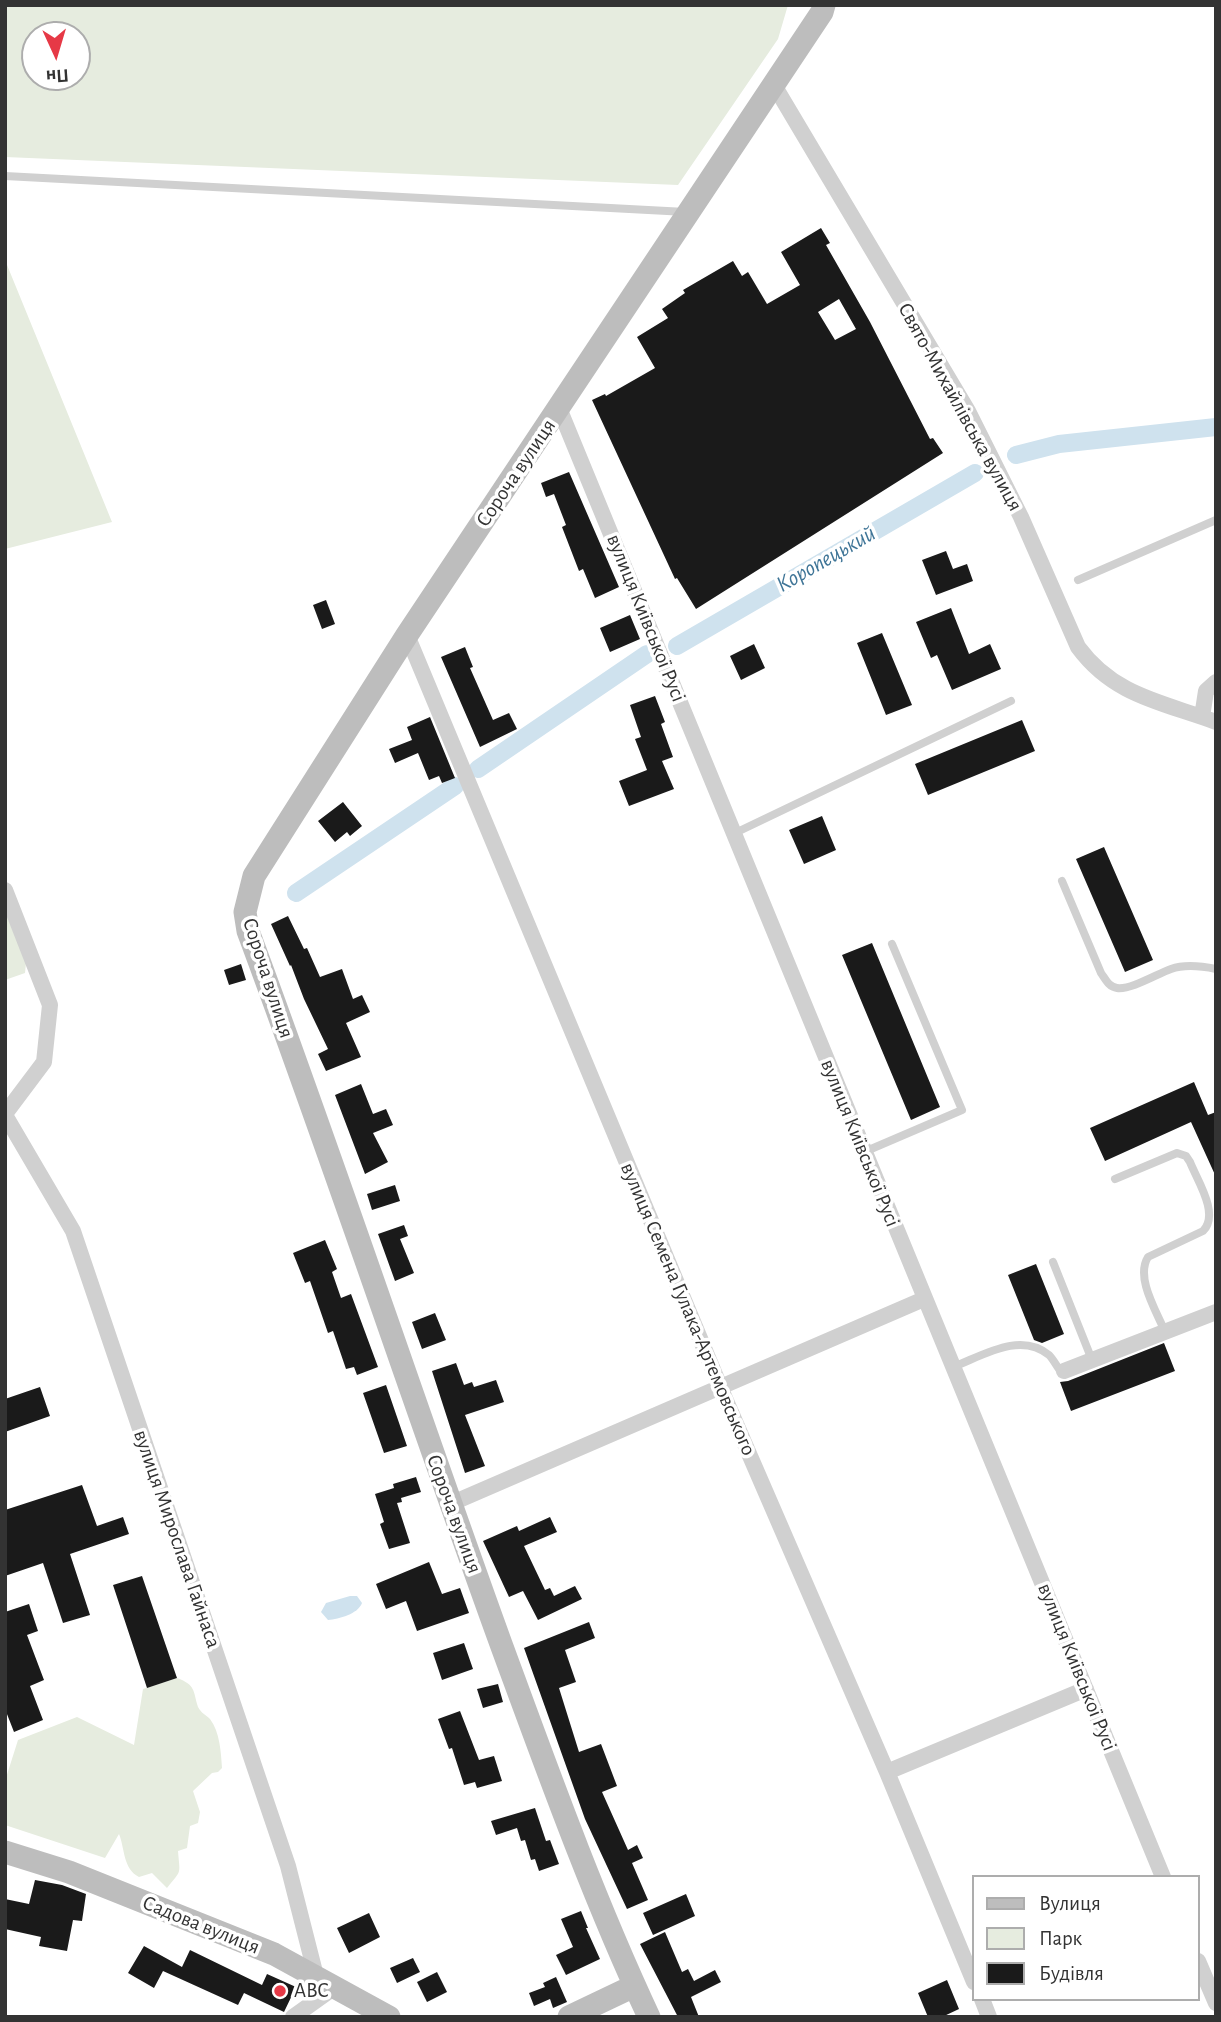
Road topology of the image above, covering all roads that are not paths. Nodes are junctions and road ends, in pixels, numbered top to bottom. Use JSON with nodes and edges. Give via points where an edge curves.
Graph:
{"nodes":[{"id":1,"x":824,"y":5,"type":"edge"},
{"id":2,"x":774,"y":85,"type":"junction"},
{"id":3,"x":5,"y":176,"type":"edge"},
{"id":4,"x":689,"y":212,"type":"junction"},
{"id":5,"x":559,"y":408,"type":"junction"},
{"id":6,"x":1216,"y":520,"type":"edge"},
{"id":7,"x":1078,"y":580,"type":"dead end"},
{"id":8,"x":407,"y":635,"type":"junction"},
{"id":9,"x":1216,"y":682,"type":"edge"},
{"id":10,"x":1011,"y":701,"type":"dead end"},
{"id":11,"x":1209,"y":719,"type":"edge"},
{"id":12,"x":735,"y":833,"type":"junction"},
{"id":13,"x":1062,"y":881,"type":"dead end"},
{"id":14,"x":5,"y":890,"type":"edge"},
{"id":15,"x":892,"y":944,"type":"dead end"},
{"id":16,"x":1216,"y":969,"type":"edge"},
{"id":17,"x":5,"y":1115,"type":"edge"},
{"id":18,"x":864,"y":1152,"type":"junction"},
{"id":19,"x":1115,"y":1179,"type":"dead end"},
{"id":20,"x":1053,"y":1262,"type":"dead end"},
{"id":21,"x":924,"y":1299,"type":"junction"},
{"id":22,"x":1216,"y":1312,"type":"edge"},
{"id":23,"x":1165,"y":1332,"type":"junction"},
{"id":24,"x":1092,"y":1360,"type":"junction"},
{"id":25,"x":953,"y":1367,"type":"junction"},
{"id":26,"x":1064,"y":1371,"type":"joint"},
{"id":27,"x":720,"y":1388,"type":"junction"},
{"id":28,"x":450,"y":1504,"type":"junction"},
{"id":29,"x":1086,"y":1689,"type":"junction"},
{"id":30,"x":887,"y":1772,"type":"junction"},
{"id":31,"x":5,"y":1852,"type":"edge"},
{"id":32,"x":1162,"y":1875,"type":"edge"},
{"id":33,"x":1200,"y":1966,"type":"edge"},
{"id":34,"x":972,"y":1977,"type":"edge"},
{"id":35,"x":326,"y":1981,"type":"junction"},
{"id":36,"x":634,"y":1986,"type":"junction"},
{"id":37,"x":1216,"y":2003,"type":"edge"},
{"id":38,"x":293,"y":2017,"type":"edge"},
{"id":39,"x":389,"y":2017,"type":"edge"},
{"id":40,"x":569,"y":2017,"type":"edge"},
{"id":41,"x":649,"y":2017,"type":"edge"}],
"edges":[{"from":1,"to":2,"type":"main road","name":"Сороча вулиця"},
{"from":2,"to":4,"type":"main road","name":"Сороча вулиця"},
{"from":2,"to":11,"type":"street","name":"Свято-Михайлівська вулиця","via":[[968,411],[1078,647],[1091,665],[1121,687],[1165,707]]},
{"from":3,"to":4,"type":"lane"},
{"from":4,"to":5,"type":"main road","name":"Сороча вулиця"},
{"from":5,"to":8,"type":"main road","name":"Сороча вулиця"},
{"from":5,"to":12,"type":"street","name":"вулиця Київської Русі"},
{"from":6,"to":7,"type":"lane"},
{"from":8,"to":27,"type":"street","name":"вулиця Семена Гулака-Артемовського"},
{"from":8,"to":28,"type":"main road","name":"Сороча вулиця","via":[[254,876],[245,912]]},
{"from":9,"to":11,"type":"street","via":[[1206,691]]},
{"from":10,"to":12,"type":"lane"},
{"from":12,"to":18,"type":"street","name":"вулиця Київської Русі"},
{"from":13,"to":16,"type":"lane","via":[[1101,973],[1115,988],[1173,968]]},
{"from":14,"to":17,"type":"street","name":"вулиця Мирослава Гайнаса","via":[[50,1006],[44,1062]]},
{"from":15,"to":18,"type":"lane","via":[[962,1110]]},
{"from":17,"to":35,"type":"street","name":"вулиця Мирослава Гайнаса","via":[[73,1231]]},
{"from":18,"to":21,"type":"street","name":"вулиця Київської Русі"},
{"from":19,"to":23,"type":"lane","via":[[1177,1153],[1190,1162],[1209,1207],[1208,1226],[1203,1231],[1148,1257],[1143,1264]]},
{"from":20,"to":24,"type":"lane"},
{"from":21,"to":25,"type":"street","name":"вулиця Київської Русі"},
{"from":21,"to":27,"type":"street"},
{"from":22,"to":23,"type":"street"},
{"from":23,"to":24,"type":"street"},
{"from":24,"to":26,"type":"street"},
{"from":25,"to":26,"type":"lane","via":[[1023,1343],[1047,1353]]},
{"from":25,"to":29,"type":"street","name":"вулиця Київської Русі"},
{"from":27,"to":28,"type":"street"},
{"from":27,"to":30,"type":"street","name":"вулиця Семена Гулака-Артемовського"},
{"from":28,"to":36,"type":"main road","name":"Сороча вулиця","via":[[579,1855]]},
{"from":29,"to":30,"type":"street"},
{"from":29,"to":32,"type":"street","name":"вулиця Київської Русі"},
{"from":30,"to":34,"type":"street","name":"вулиця Семена Гулака-Артемовського"},
{"from":31,"to":35,"type":"main road","name":"Садова вулиця","via":[[69,1872],[248,1943]]},
{"from":33,"to":37,"type":"street"},
{"from":35,"to":38,"type":"street"},
{"from":35,"to":39,"type":"main road","name":"Садова вулиця"},
{"from":36,"to":40,"type":"main road"},
{"from":36,"to":41,"type":"main road","name":"Сороча вулиця"}]}
